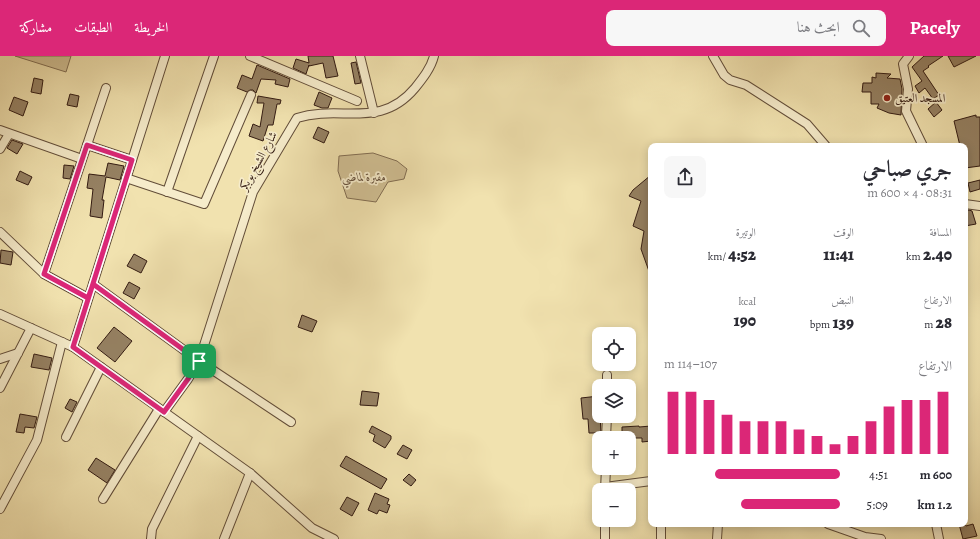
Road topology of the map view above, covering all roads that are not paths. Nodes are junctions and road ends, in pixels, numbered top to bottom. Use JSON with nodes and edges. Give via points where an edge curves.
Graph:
{"nodes":[{"id":1,"x":165,"y":56,"type":"edge"},
{"id":2,"x":214,"y":56,"type":"edge"},
{"id":3,"x":250,"y":56,"type":"edge"},
{"id":4,"x":360,"y":56,"type":"edge"},
{"id":5,"x":434,"y":56,"type":"edge"},
{"id":6,"x":713,"y":56,"type":"edge"},
{"id":7,"x":909,"y":56,"type":"edge"},
{"id":8,"x":106,"y":88,"type":"dead end"},
{"id":9,"x":251,"y":95,"type":"dead end"},
{"id":10,"x":357,"y":101,"type":"dead end"},
{"id":11,"x":374,"y":113,"type":"junction"},
{"id":12,"x":0,"y":130,"type":"edge"},
{"id":13,"x":9,"y":134,"type":"junction"},
{"id":14,"x":823,"y":143,"type":"edge"},
{"id":15,"x":922,"y":143,"type":"edge"},
{"id":16,"x":87,"y":145,"type":"junction"},
{"id":17,"x":0,"y":149,"type":"edge"},
{"id":18,"x":82,"y":159,"type":"junction"},
{"id":19,"x":132,"y":160,"type":"junction"},
{"id":20,"x":126,"y":178,"type":"junction"},
{"id":21,"x":167,"y":192,"type":"junction"},
{"id":22,"x":968,"y":204,"type":"edge"},
{"id":23,"x":980,"y":206,"type":"edge"},
{"id":24,"x":0,"y":232,"type":"edge"},
{"id":25,"x":44,"y":274,"type":"junction"},
{"id":26,"x":93,"y":284,"type":"junction"},
{"id":27,"x":88,"y":298,"type":"junction"},
{"id":28,"x":0,"y":314,"type":"edge"},
{"id":29,"x":31,"y":328,"type":"junction"},
{"id":30,"x":62,"y":342,"type":"junction"},
{"id":31,"x":73,"y":347,"type":"junction"},
{"id":32,"x":18,"y":353,"type":"junction"},
{"id":33,"x":0,"y":359,"type":"edge"},
{"id":34,"x":199,"y":361,"type":"junction"},
{"id":35,"x":100,"y":367,"type":"junction"},
{"id":36,"x":607,"y":375,"type":"dead end"},
{"id":37,"x":607,"y":379,"type":"edge"},
{"id":38,"x":0,"y":388,"type":"edge"},
{"id":39,"x":161,"y":410,"type":"junction"},
{"id":40,"x":291,"y":422,"type":"dead end"},
{"id":41,"x":198,"y":436,"type":"junction"},
{"id":42,"x":66,"y":437,"type":"dead end"},
{"id":43,"x":250,"y":473,"type":"junction"},
{"id":44,"x":648,"y":481,"type":"edge"},
{"id":45,"x":636,"y":483,"type":"edge"},
{"id":46,"x":103,"y":499,"type":"dead end"},
{"id":47,"x":0,"y":510,"type":"edge"},
{"id":48,"x":605,"y":527,"type":"edge"},
{"id":49,"x":661,"y":527,"type":"edge"},
{"id":50,"x":718,"y":527,"type":"edge"},
{"id":51,"x":837,"y":527,"type":"edge"},
{"id":52,"x":937,"y":527,"type":"edge"},
{"id":53,"x":151,"y":539,"type":"edge"},
{"id":54,"x":224,"y":539,"type":"edge"},
{"id":55,"x":334,"y":539,"type":"edge"},
{"id":56,"x":605,"y":539,"type":"edge"},
{"id":57,"x":660,"y":539,"type":"edge"},
{"id":58,"x":717,"y":539,"type":"edge"},
{"id":59,"x":881,"y":539,"type":"edge"},
{"id":60,"x":932,"y":539,"type":"edge"},
{"id":61,"x":939,"y":539,"type":"edge"}],
"edges":[{"from":1,"to":19,"type":"street"},
{"from":2,"to":21,"type":"street"},
{"from":3,"to":10,"type":"street"},
{"from":4,"to":11,"type":"street"},
{"from":5,"to":11,"type":"street","name":"شارع الشيخ بوبكر","via":[[432,65],[408,96],[396,105]]},
{"from":6,"to":14,"type":"street","via":[[724,75],[730,80],[746,85],[807,124]]},
{"from":7,"to":15,"type":"street","via":[[903,64],[908,89],[906,111]]},
{"from":8,"to":16,"type":"street"},
{"from":9,"to":21,"type":"street","via":[[204,204]]},
{"from":11,"to":34,"type":"street","name":"شارع الشيخ بوبكر","via":[[307,115],[297,118],[253,192]]},
{"from":12,"to":13,"type":"street"},
{"from":13,"to":17,"type":"street"},
{"from":13,"to":18,"type":"street"},
{"from":16,"to":18,"type":"street"},
{"from":16,"to":19,"type":"street"},
{"from":18,"to":25,"type":"street"},
{"from":19,"to":20,"type":"street"},
{"from":20,"to":21,"type":"street"},
{"from":20,"to":26,"type":"street"},
{"from":22,"to":23,"type":"street"},
{"from":24,"to":25,"type":"street"},
{"from":25,"to":27,"type":"street"},
{"from":26,"to":27,"type":"street"},
{"from":26,"to":34,"type":"street"},
{"from":27,"to":31,"type":"street"},
{"from":28,"to":29,"type":"street"},
{"from":29,"to":30,"type":"street"},
{"from":29,"to":32,"type":"street"},
{"from":30,"to":31,"type":"street"},
{"from":30,"to":47,"type":"street","via":[[37,440]]},
{"from":31,"to":35,"type":"street"},
{"from":32,"to":33,"type":"street"},
{"from":32,"to":38,"type":"street"},
{"from":34,"to":39,"type":"street","name":"شارع الشيخ بوبكر","via":[[188,379]]},
{"from":34,"to":40,"type":"street"},
{"from":35,"to":39,"type":"street"},
{"from":35,"to":42,"type":"street"},
{"from":36,"to":37,"type":"street"},
{"from":39,"to":41,"type":"street"},
{"from":39,"to":46,"type":"street","name":"شارع الشيخ بوبكر"},
{"from":41,"to":43,"type":"street"},
{"from":41,"to":53,"type":"street","via":[[152,529]]},
{"from":43,"to":54,"type":"street"},
{"from":43,"to":55,"type":"street","via":[[312,528]]},
{"from":44,"to":45,"type":"street"},
{"from":48,"to":56,"type":"street"},
{"from":49,"to":57,"type":"street"},
{"from":50,"to":58,"type":"street"},
{"from":51,"to":59,"type":"street","via":[[865,537]]},
{"from":52,"to":61,"type":"street"},
{"from":60,"to":61,"type":"street"}]}
